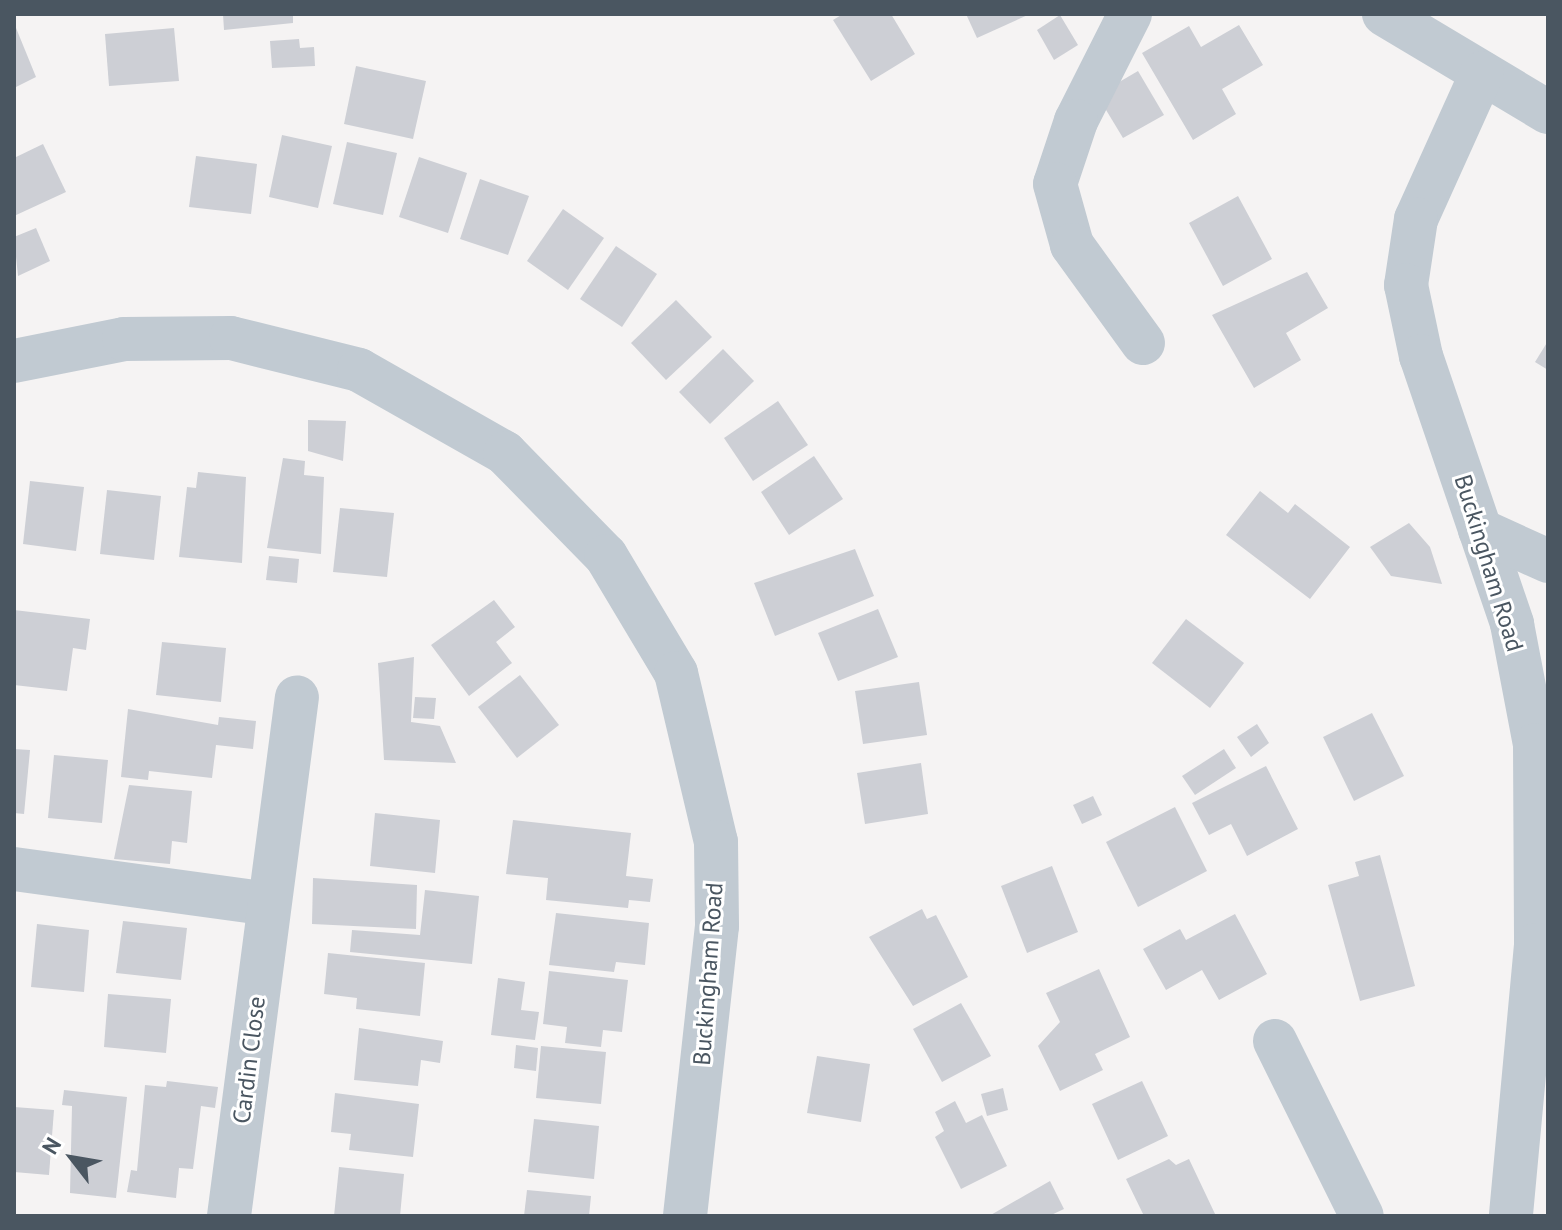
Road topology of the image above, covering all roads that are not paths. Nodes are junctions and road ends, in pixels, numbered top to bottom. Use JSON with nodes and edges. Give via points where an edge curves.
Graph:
{"nodes":[{"id":1,"x":1130,"y":14,"type":"edge"},
{"id":2,"x":1384,"y":14,"type":"edge"},
{"id":3,"x":1482,"y":73,"type":"junction"},
{"id":4,"x":1548,"y":112,"type":"edge"},
{"id":5,"x":1143,"y":343,"type":"dead end"},
{"id":6,"x":14,"y":361,"type":"edge"},
{"id":7,"x":1480,"y":530,"type":"junction"},
{"id":8,"x":1548,"y":561,"type":"edge"},
{"id":9,"x":297,"y":697,"type":"dead end"},
{"id":10,"x":14,"y":869,"type":"edge"},
{"id":11,"x":269,"y":904,"type":"junction"},
{"id":12,"x":1275,"y":1041,"type":"dead end"},
{"id":13,"x":229,"y":1216,"type":"edge"},
{"id":14,"x":685,"y":1216,"type":"edge"},
{"id":15,"x":1362,"y":1216,"type":"edge"},
{"id":16,"x":1511,"y":1216,"type":"edge"}],
"edges":[{"from":1,"to":5,"type":"street","via":[[1076,121],[1055,184],[1072,245]]},
{"from":2,"to":3,"type":"street"},
{"from":3,"to":4,"type":"street"},
{"from":3,"to":7,"type":"street","name":"Buckingham Road","via":[[1416,219],[1406,285],[1421,356]]},
{"from":6,"to":14,"type":"street","name":"Buckingham Road","via":[[124,339],[231,338],[359,370],[505,453],[606,556],[676,673],[716,842],[717,926]]},
{"from":7,"to":8,"type":"street"},
{"from":7,"to":16,"type":"street","name":"Buckingham Road","via":[[1512,624],[1535,745],[1536,945]]},
{"from":9,"to":11,"type":"street","name":"Cardin Close"},
{"from":10,"to":11,"type":"street"},
{"from":11,"to":13,"type":"street","name":"Cardin Close"},
{"from":12,"to":15,"type":"street"}]}
